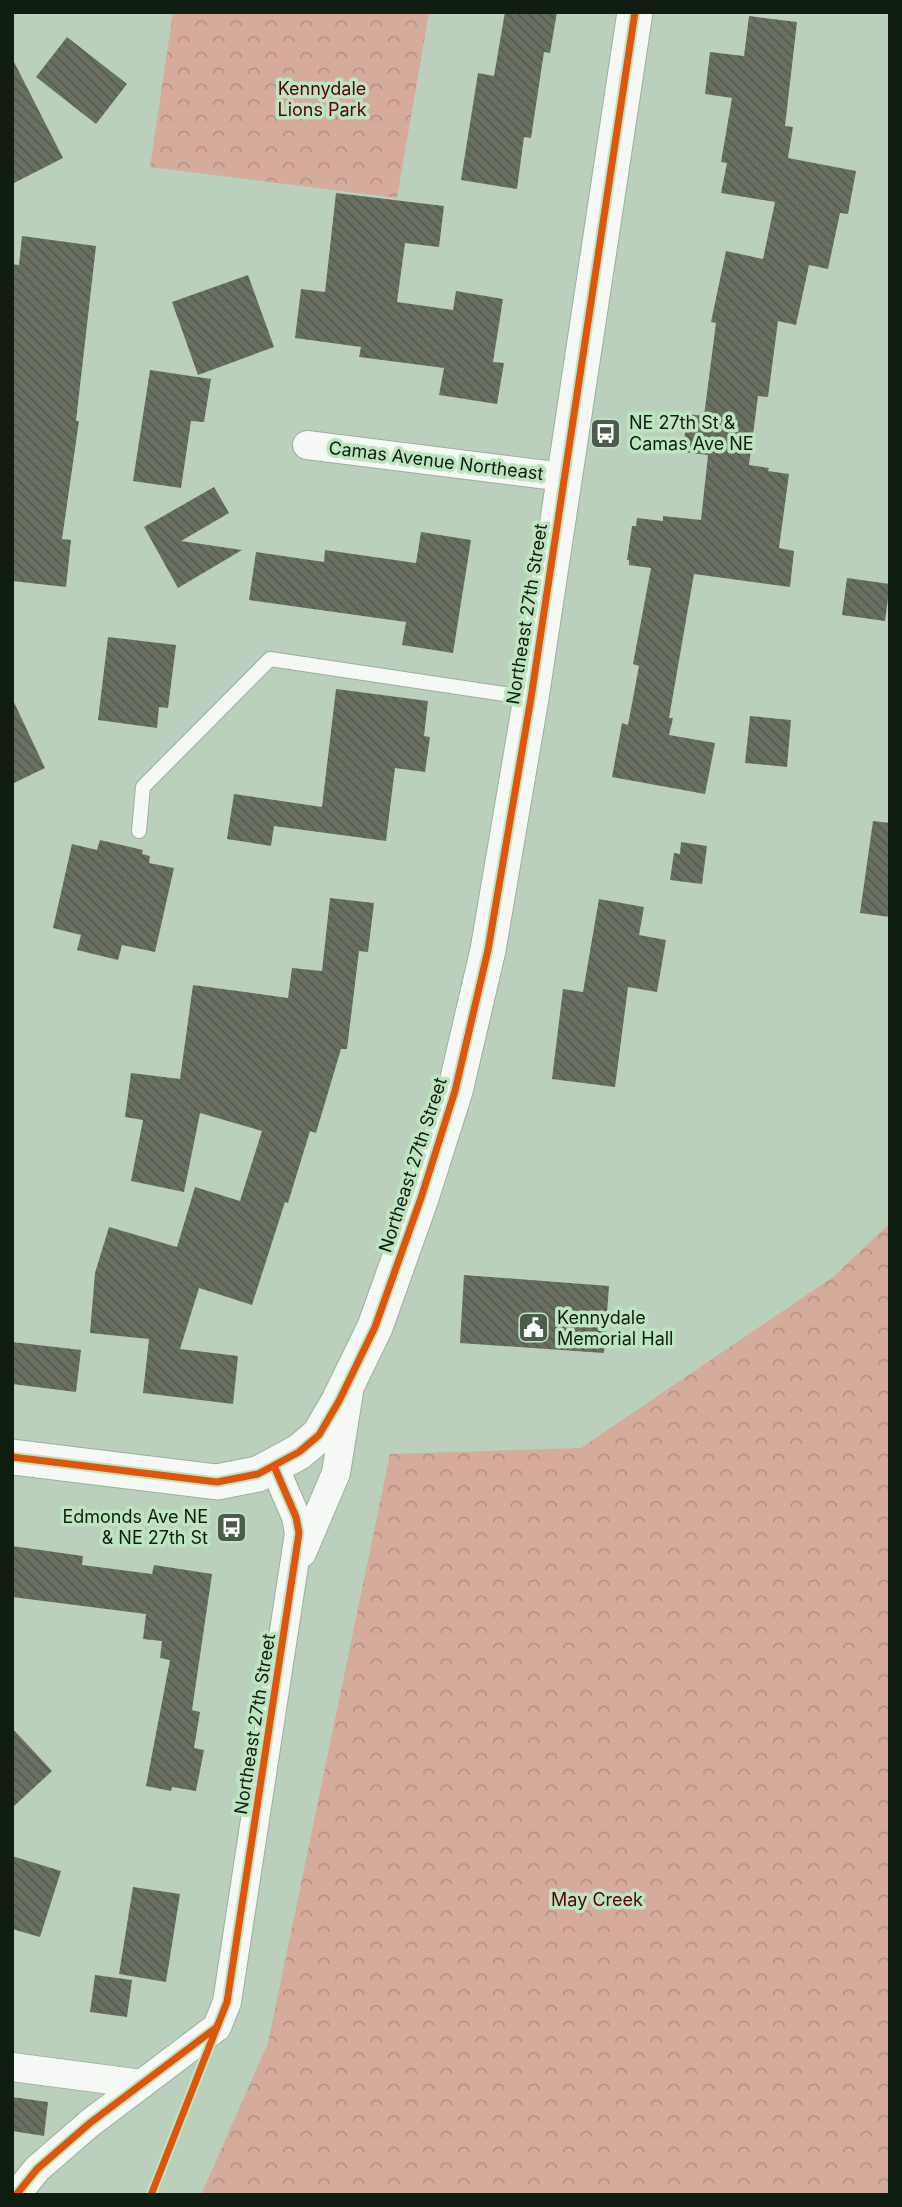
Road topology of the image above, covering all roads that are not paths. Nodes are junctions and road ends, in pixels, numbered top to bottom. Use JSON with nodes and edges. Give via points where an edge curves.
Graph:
{"nodes":[{"id":1,"x":635,"y":12,"type":"edge"},
{"id":2,"x":307,"y":445,"type":"dead end"},
{"id":3,"x":564,"y":477,"type":"junction"},
{"id":4,"x":531,"y":698,"type":"junction"},
{"id":5,"x":139,"y":831,"type":"dead end"},
{"id":6,"x":352,"y":1374,"type":"junction"},
{"id":7,"x":12,"y":1457,"type":"edge"},
{"id":8,"x":274,"y":1466,"type":"junction"},
{"id":9,"x":294,"y":1572,"type":"junction"},
{"id":10,"x":12,"y":2067,"type":"edge"},
{"id":11,"x":142,"y":2084,"type":"junction"},
{"id":12,"x":16,"y":2195,"type":"edge"}],
"edges":[{"from":1,"to":3,"type":"street","name":"Northeast 27th Street"},
{"from":2,"to":3,"type":"street","name":"Camas Avenue Northeast"},
{"from":3,"to":4,"type":"street","name":"Northeast 27th Street"},
{"from":4,"to":5,"type":"lane","via":[[270,659],[143,788]]},
{"from":4,"to":6,"type":"street","name":"Northeast 27th Street","via":[[488,950],[455,1090],[375,1327]]},
{"from":6,"to":8,"type":"street","name":"Northeast 27th Street","via":[[319,1435]]},
{"from":6,"to":9,"type":"street","name":"Northeast 27th Street","via":[[336,1473]]},
{"from":7,"to":8,"type":"street","via":[[217,1482]]},
{"from":8,"to":9,"type":"street","name":"Northeast 27th Street","via":[[296,1517],[299,1533]]},
{"from":9,"to":11,"type":"street","name":"Northeast 27th Street","via":[[228,2002],[218,2028]]},
{"from":10,"to":11,"type":"street"},
{"from":11,"to":12,"type":"street","name":"Northeast 27th Street","via":[[37,2169]]}]}
